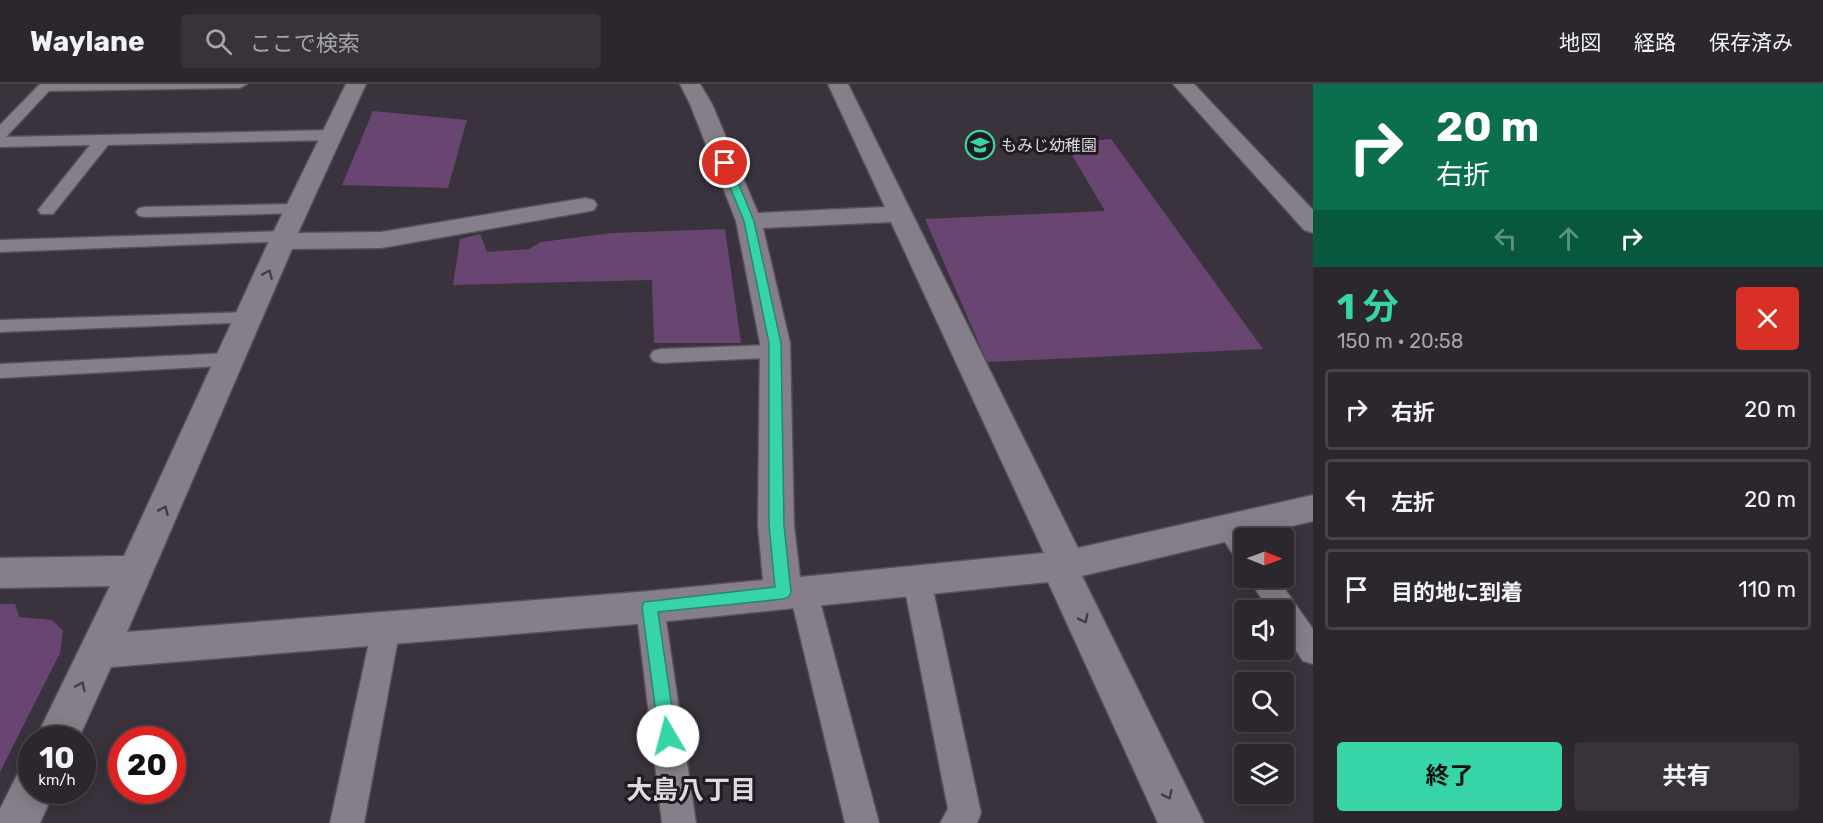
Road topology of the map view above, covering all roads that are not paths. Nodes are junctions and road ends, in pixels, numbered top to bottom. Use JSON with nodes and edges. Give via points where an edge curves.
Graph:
{"nodes":[{"id":1,"x":240,"y":84,"type":"edge"},
{"id":2,"x":356,"y":84,"type":"edge"},
{"id":3,"x":690,"y":84,"type":"edge"},
{"id":4,"x":838,"y":84,"type":"edge"},
{"id":5,"x":1183,"y":84,"type":"edge"},
{"id":6,"x":0,"y":134,"type":"edge"},
{"id":7,"x":332,"y":135,"type":"junction"},
{"id":8,"x":103,"y":140,"type":"junction"},
{"id":9,"x":0,"y":142,"type":"edge"},
{"id":10,"x":585,"y":205,"type":"dead end"},
{"id":11,"x":297,"y":209,"type":"junction"},
{"id":12,"x":47,"y":210,"type":"dead end"},
{"id":13,"x":145,"y":212,"type":"dead end"},
{"id":14,"x":901,"y":214,"type":"junction"},
{"id":15,"x":749,"y":221,"type":"junction"},
{"id":16,"x":1313,"y":225,"type":"edge"},
{"id":17,"x":283,"y":239,"type":"junction"},
{"id":18,"x":0,"y":246,"type":"edge"},
{"id":19,"x":250,"y":318,"type":"junction"},
{"id":20,"x":0,"y":326,"type":"edge"},
{"id":21,"x":774,"y":352,"type":"junction"},
{"id":22,"x":661,"y":356,"type":"dead end"},
{"id":23,"x":231,"y":360,"type":"junction"},
{"id":24,"x":0,"y":371,"type":"edge"},
{"id":25,"x":1313,"y":508,"type":"edge"},
{"id":26,"x":1264,"y":528,"type":"edge"},
{"id":27,"x":1234,"y":539,"type":"edge"},
{"id":28,"x":1064,"y":566,"type":"junction"},
{"id":29,"x":136,"y":571,"type":"junction"},
{"id":30,"x":0,"y":573,"type":"edge"},
{"id":31,"x":916,"y":580,"type":"junction"},
{"id":32,"x":1269,"y":588,"type":"edge"},
{"id":33,"x":793,"y":592,"type":"junction"},
{"id":34,"x":650,"y":607,"type":"junction"},
{"id":35,"x":386,"y":628,"type":"junction"},
{"id":36,"x":98,"y":651,"type":"junction"},
{"id":37,"x":1313,"y":652,"type":"edge"},
{"id":38,"x":63,"y":726,"type":"edge"},
{"id":39,"x":26,"y":804,"type":"edge"},
{"id":40,"x":17,"y":823,"type":"edge"},
{"id":41,"x":347,"y":823,"type":"edge"},
{"id":42,"x":679,"y":823,"type":"edge"},
{"id":43,"x":862,"y":823,"type":"edge"},
{"id":44,"x":957,"y":823,"type":"edge"},
{"id":45,"x":1181,"y":823,"type":"edge"}],
"edges":[{"from":1,"to":6,"type":"lane","via":[[45,87]]},
{"from":2,"to":7,"type":"street"},
{"from":3,"to":15,"type":"street"},
{"from":4,"to":14,"type":"street"},
{"from":5,"to":16,"type":"street"},
{"from":7,"to":8,"type":"lane"},
{"from":7,"to":11,"type":"street"},
{"from":8,"to":9,"type":"lane"},
{"from":8,"to":12,"type":"lane"},
{"from":10,"to":17,"type":"street","via":[[381,240]]},
{"from":11,"to":13,"type":"lane"},
{"from":11,"to":17,"type":"street"},
{"from":14,"to":15,"type":"street"},
{"from":14,"to":28,"type":"street"},
{"from":15,"to":21,"type":"street"},
{"from":17,"to":18,"type":"lane"},
{"from":19,"to":17,"type":"street","one_way":true},
{"from":19,"to":20,"type":"lane"},
{"from":19,"to":23,"type":"street"},
{"from":21,"to":22,"type":"lane"},
{"from":21,"to":33,"type":"street","via":[[776,525]]},
{"from":23,"to":24,"type":"lane"},
{"from":29,"to":23,"type":"street","one_way":true},
{"from":25,"to":26,"type":"street"},
{"from":27,"to":28,"type":"street"},
{"from":28,"to":31,"type":"street"},
{"from":28,"to":45,"type":"street","one_way":true},
{"from":29,"to":30,"type":"street"},
{"from":29,"to":36,"type":"street"},
{"from":31,"to":33,"type":"street"},
{"from":31,"to":44,"type":"lane","via":[[965,813]]},
{"from":32,"to":37,"type":"lane"},
{"from":33,"to":34,"type":"street"},
{"from":33,"to":43,"type":"lane"},
{"from":34,"to":35,"type":"street"},
{"from":34,"to":42,"type":"lane"},
{"from":35,"to":36,"type":"street"},
{"from":35,"to":41,"type":"lane"},
{"from":38,"to":36,"type":"street","one_way":true},
{"from":39,"to":40,"type":"street"}]}
